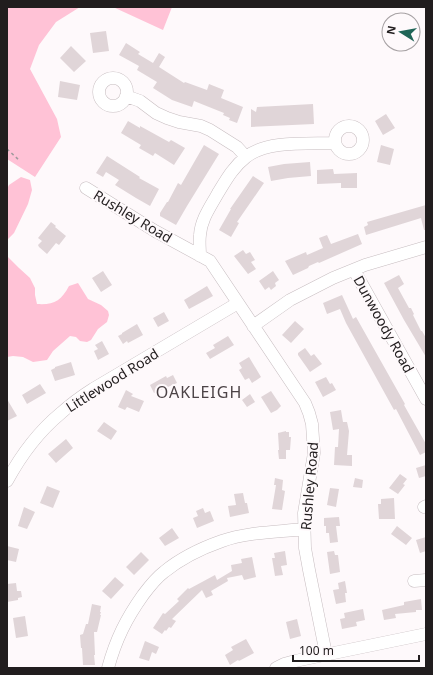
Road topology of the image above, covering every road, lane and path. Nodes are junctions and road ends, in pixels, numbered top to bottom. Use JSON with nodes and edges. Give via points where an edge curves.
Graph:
{"nodes":[{"id":1,"x":126,"y":96,"type":"dead end"},
{"id":2,"x":334,"y":143,"type":"dead end"},
{"id":3,"x":7,"y":149,"type":"edge"},
{"id":4,"x":246,"y":157,"type":"junction"},
{"id":5,"x":20,"y":162,"type":"dead end"},
{"id":6,"x":86,"y":188,"type":"dead end"},
{"id":7,"x":426,"y":247,"type":"edge"},
{"id":8,"x":200,"y":256,"type":"junction"},
{"id":9,"x":354,"y":270,"type":"junction"},
{"id":10,"x":238,"y":303,"type":"junction"},
{"id":11,"x":253,"y":326,"type":"junction"},
{"id":12,"x":426,"y":398,"type":"edge"},
{"id":13,"x":11,"y":466,"type":"edge"},
{"id":14,"x":7,"y":481,"type":"edge"},
{"id":15,"x":304,"y":529,"type":"junction"},
{"id":16,"x":426,"y":634,"type":"edge"},
{"id":17,"x":326,"y":654,"type":"junction"},
{"id":18,"x":108,"y":668,"type":"edge"},
{"id":19,"x":276,"y":668,"type":"edge"}],
"edges":[{"from":1,"to":4,"type":"street","via":[[167,118],[210,130],[237,147]]},
{"from":2,"to":4,"type":"street","via":[[281,145],[257,150]]},
{"from":3,"to":5,"type":"path"},
{"from":4,"to":8,"type":"street","via":[[230,174],[207,212],[199,235]]},
{"from":6,"to":8,"type":"street","name":"Rushley Road"},
{"from":7,"to":9,"type":"street"},
{"from":8,"to":10,"type":"street","name":"Rushley Road","via":[[210,261]]},
{"from":9,"to":11,"type":"street","via":[[290,300]]},
{"from":9,"to":12,"type":"street","name":"Dunwoody Road"},
{"from":10,"to":11,"type":"street","name":"Rushley Road"},
{"from":10,"to":13,"type":"street","name":"Littlewood Road","via":[[76,401],[60,413]]},
{"from":11,"to":15,"type":"street","name":"Rushley Road","via":[[305,404],[312,424],[314,453],[304,513]]},
{"from":13,"to":14,"type":"street","name":"Littlewood Road"},
{"from":15,"to":17,"type":"street","name":"Rushley Road","via":[[305,548]]},
{"from":15,"to":18,"type":"street","via":[[223,540],[176,563],[162,573],[133,609],[118,636]]},
{"from":16,"to":17,"type":"street"},
{"from":17,"to":19,"type":"street"}]}
